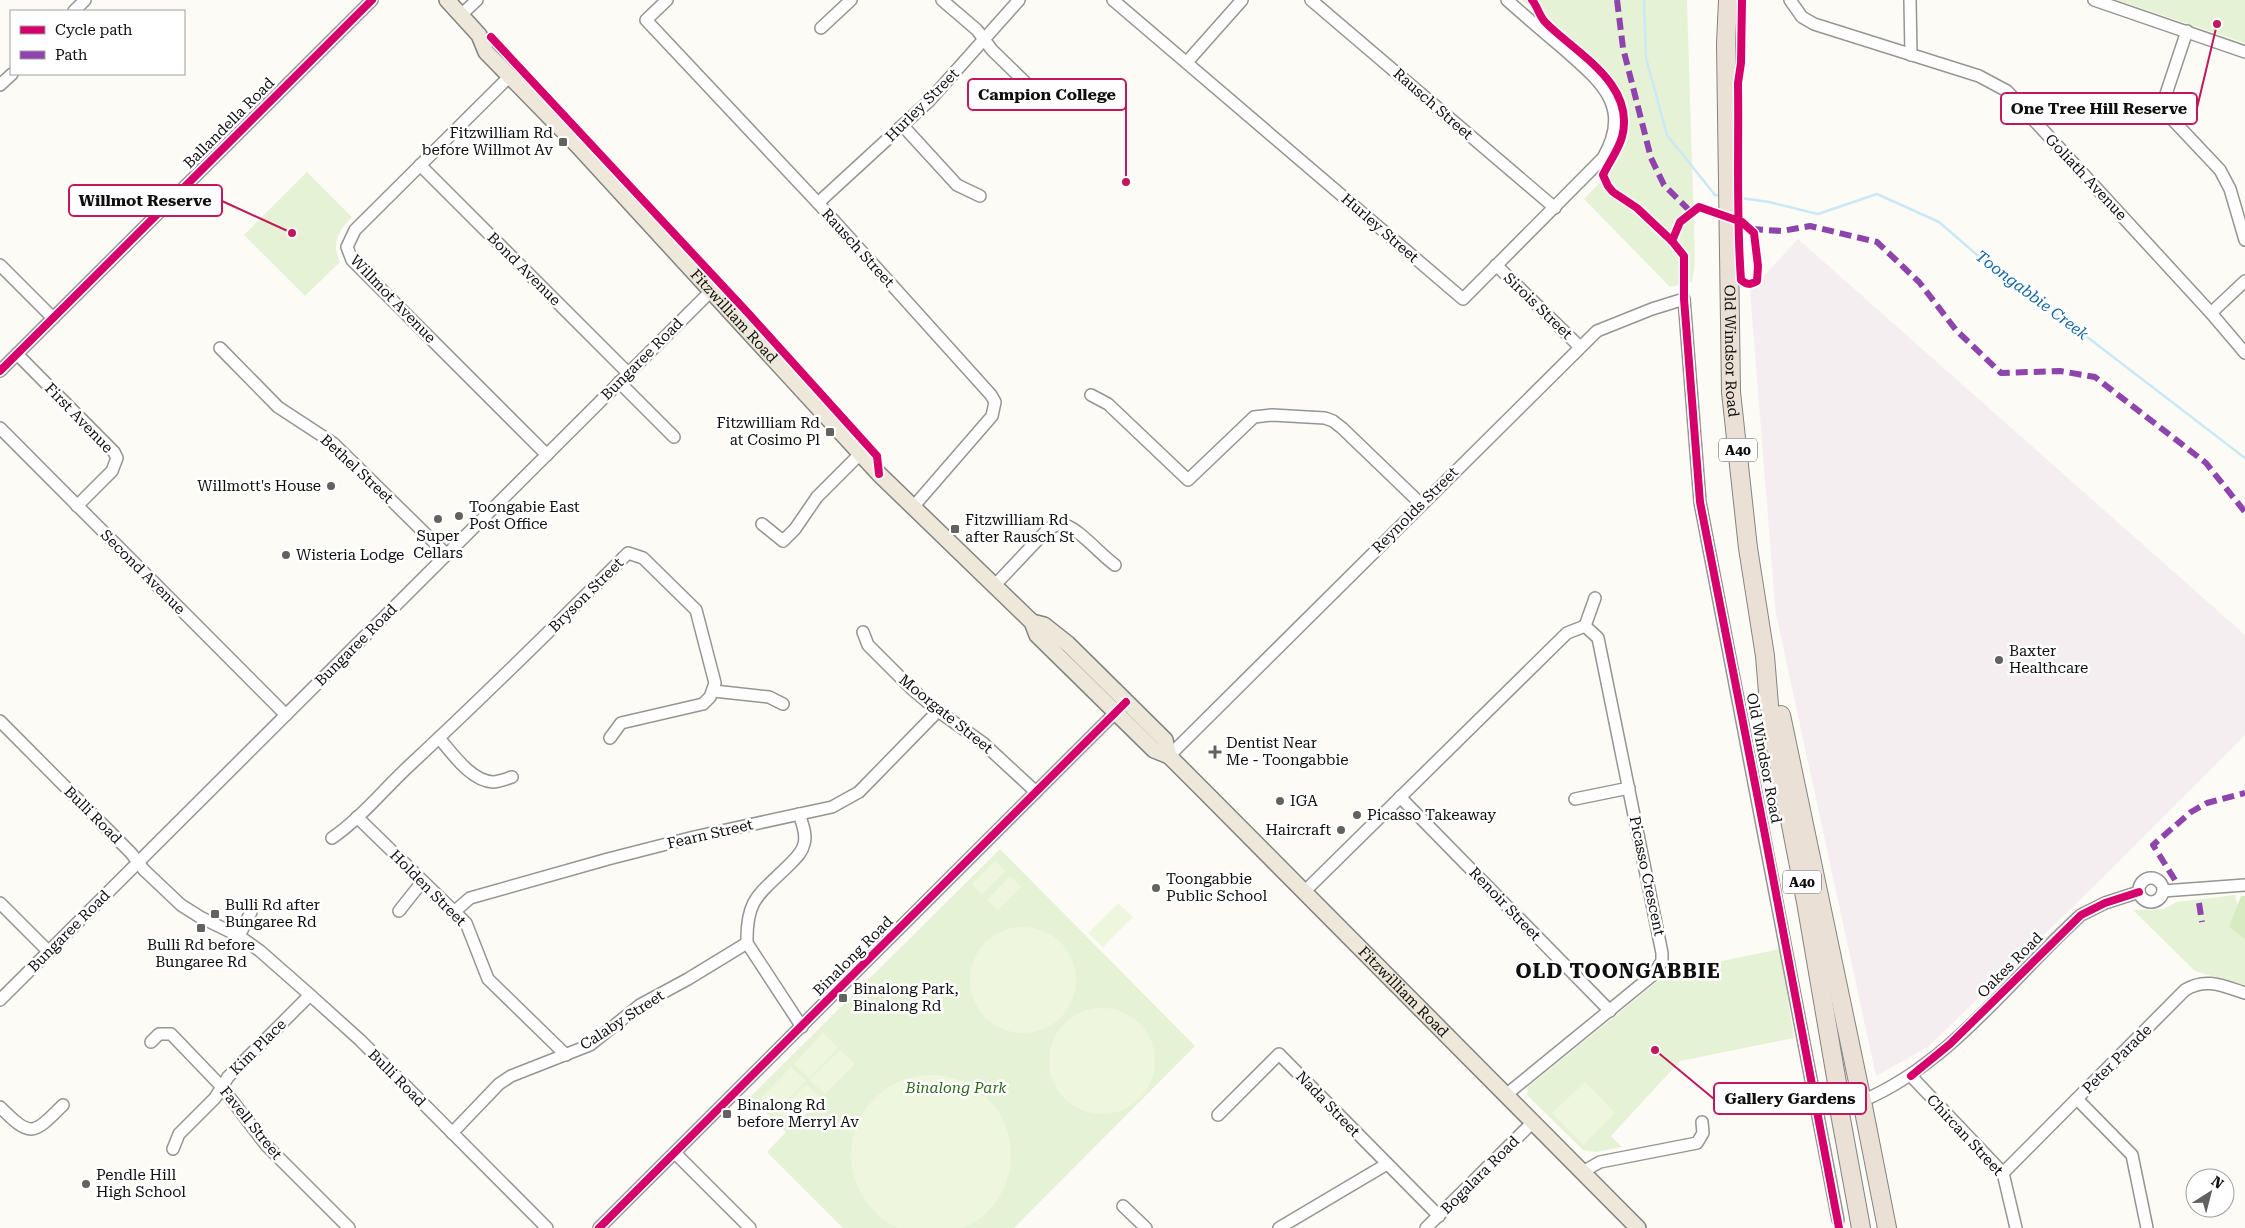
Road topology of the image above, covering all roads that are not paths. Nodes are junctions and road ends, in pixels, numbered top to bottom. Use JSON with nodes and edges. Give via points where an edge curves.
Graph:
{"nodes":[{"id":1,"x":85,"y":0,"type":"edge"},
{"id":2,"x":372,"y":0,"type":"edge"},
{"id":3,"x":447,"y":0,"type":"edge"},
{"id":4,"x":477,"y":0,"type":"edge"},
{"id":5,"x":667,"y":0,"type":"edge"},
{"id":6,"x":851,"y":0,"type":"edge"},
{"id":7,"x":942,"y":0,"type":"edge"},
{"id":8,"x":1019,"y":0,"type":"edge"},
{"id":9,"x":1113,"y":0,"type":"edge"},
{"id":10,"x":1242,"y":0,"type":"edge"},
{"id":11,"x":1311,"y":0,"type":"edge"},
{"id":12,"x":1507,"y":0,"type":"edge"},
{"id":13,"x":1722,"y":0,"type":"edge"},
{"id":14,"x":1728,"y":0,"type":"edge"},
{"id":15,"x":1790,"y":0,"type":"edge"},
{"id":16,"x":1910,"y":0,"type":"edge"},
{"id":17,"x":2094,"y":0,"type":"edge"},
{"id":18,"x":75,"y":10,"type":"edge"},
{"id":19,"x":461,"y":15,"type":"junction"},
{"id":20,"x":821,"y":28,"type":"dead end"},
{"id":21,"x":2187,"y":31,"type":"junction"},
{"id":22,"x":985,"y":40,"type":"junction"},
{"id":23,"x":1726,"y":44,"type":"junction"},
{"id":24,"x":2245,"y":52,"type":"edge"},
{"id":25,"x":1911,"y":55,"type":"junction"},
{"id":26,"x":1187,"y":62,"type":"junction"},
{"id":27,"x":11,"y":75,"type":"edge"},
{"id":28,"x":511,"y":75,"type":"junction"},
{"id":29,"x":0,"y":85,"type":"edge"},
{"id":30,"x":1046,"y":92,"type":"dead end"},
{"id":31,"x":903,"y":126,"type":"junction"},
{"id":32,"x":420,"y":165,"type":"junction"},
{"id":33,"x":980,"y":196,"type":"dead end"},
{"id":34,"x":818,"y":203,"type":"junction"},
{"id":35,"x":1555,"y":208,"type":"junction"},
{"id":36,"x":2245,"y":240,"type":"edge"},
{"id":37,"x":0,"y":265,"type":"edge"},
{"id":38,"x":1496,"y":265,"type":"junction"},
{"id":39,"x":2245,"y":281,"type":"edge"},
{"id":40,"x":712,"y":290,"type":"junction"},
{"id":41,"x":1684,"y":299,"type":"joint"},
{"id":42,"x":2211,"y":313,"type":"junction"},
{"id":43,"x":53,"y":318,"type":"junction"},
{"id":44,"x":1580,"y":347,"type":"junction"},
{"id":45,"x":220,"y":348,"type":"dead end"},
{"id":46,"x":2245,"y":353,"type":"edge"},
{"id":47,"x":17,"y":354,"type":"junction"},
{"id":48,"x":0,"y":371,"type":"edge"},
{"id":49,"x":628,"y":373,"type":"junction"},
{"id":50,"x":618,"y":382,"type":"junction"},
{"id":51,"x":1091,"y":395,"type":"dead end"},
{"id":52,"x":0,"y":428,"type":"edge"},
{"id":53,"x":674,"y":437,"type":"dead end"},
{"id":54,"x":860,"y":454,"type":"junction"},
{"id":55,"x":547,"y":455,"type":"junction"},
{"id":56,"x":1421,"y":504,"type":"junction"},
{"id":57,"x":78,"y":506,"type":"junction"},
{"id":58,"x":914,"y":506,"type":"junction"},
{"id":59,"x":762,"y":524,"type":"dead end"},
{"id":60,"x":446,"y":554,"type":"junction"},
{"id":61,"x":1115,"y":565,"type":"dead end"},
{"id":62,"x":994,"y":585,"type":"junction"},
{"id":63,"x":1595,"y":598,"type":"dead end"},
{"id":64,"x":1585,"y":626,"type":"junction"},
{"id":65,"x":863,"y":632,"type":"dead end"},
{"id":66,"x":1765,"y":656,"type":"junction"},
{"id":67,"x":714,"y":691,"type":"junction"},
{"id":68,"x":782,"y":704,"type":"dead end"},
{"id":69,"x":1121,"y":707,"type":"junction"},
{"id":70,"x":938,"y":712,"type":"junction"},
{"id":71,"x":286,"y":715,"type":"junction"},
{"id":72,"x":0,"y":721,"type":"edge"},
{"id":73,"x":439,"y":738,"type":"junction"},
{"id":74,"x":610,"y":738,"type":"dead end"},
{"id":75,"x":1169,"y":756,"type":"junction"},
{"id":76,"x":512,"y":777,"type":"dead end"},
{"id":77,"x":1629,"y":788,"type":"junction"},
{"id":78,"x":1036,"y":792,"type":"junction"},
{"id":79,"x":1400,"y":797,"type":"junction"},
{"id":80,"x":1575,"y":799,"type":"dead end"},
{"id":81,"x":800,"y":814,"type":"junction"},
{"id":82,"x":357,"y":817,"type":"junction"},
{"id":83,"x":332,"y":838,"type":"dead end"},
{"id":84,"x":139,"y":862,"type":"junction"},
{"id":85,"x":422,"y":882,"type":"junction"},
{"id":86,"x":2245,"y":885,"type":"edge"},
{"id":87,"x":1305,"y":891,"type":"junction"},
{"id":88,"x":2163,"y":891,"type":"junction"},
{"id":89,"x":2139,"y":892,"type":"junction"},
{"id":90,"x":0,"y":903,"type":"edge"},
{"id":91,"x":398,"y":911,"type":"dead end"},
{"id":92,"x":251,"y":912,"type":"dead end"},
{"id":93,"x":454,"y":912,"type":"junction"},
{"id":94,"x":239,"y":936,"type":"junction"},
{"id":95,"x":747,"y":942,"type":"junction"},
{"id":96,"x":49,"y":952,"type":"junction"},
{"id":97,"x":2245,"y":993,"type":"edge"},
{"id":98,"x":310,"y":995,"type":"junction"},
{"id":99,"x":0,"y":1000,"type":"edge"},
{"id":100,"x":1610,"y":1011,"type":"junction"},
{"id":101,"x":802,"y":1027,"type":"junction"},
{"id":102,"x":151,"y":1042,"type":"dead end"},
{"id":103,"x":566,"y":1055,"type":"junction"},
{"id":104,"x":1911,"y":1076,"type":"junction"},
{"id":105,"x":221,"y":1086,"type":"junction"},
{"id":106,"x":1507,"y":1094,"type":"junction"},
{"id":107,"x":2077,"y":1099,"type":"junction"},
{"id":108,"x":1862,"y":1101,"type":"junction"},
{"id":109,"x":63,"y":1105,"type":"dead end"},
{"id":110,"x":0,"y":1107,"type":"edge"},
{"id":111,"x":1839,"y":1108,"type":"junction"},
{"id":112,"x":1218,"y":1115,"type":"dead end"},
{"id":113,"x":1534,"y":1121,"type":"junction"},
{"id":114,"x":1702,"y":1122,"type":"dead end"},
{"id":115,"x":452,"y":1133,"type":"junction"},
{"id":116,"x":173,"y":1149,"type":"dead end"},
{"id":117,"x":675,"y":1153,"type":"junction"},
{"id":118,"x":1387,"y":1164,"type":"junction"},
{"id":119,"x":1584,"y":1172,"type":"junction"},
{"id":120,"x":2003,"y":1174,"type":"junction"},
{"id":121,"x":1123,"y":1206,"type":"dead end"},
{"id":122,"x":1439,"y":1216,"type":"junction"},
{"id":123,"x":1838,"y":1220,"type":"dead end"},
{"id":124,"x":349,"y":1228,"type":"edge"},
{"id":125,"x":548,"y":1228,"type":"edge"},
{"id":126,"x":599,"y":1228,"type":"edge"},
{"id":127,"x":750,"y":1228,"type":"edge"},
{"id":128,"x":1146,"y":1228,"type":"edge"},
{"id":129,"x":1279,"y":1228,"type":"edge"},
{"id":130,"x":1426,"y":1228,"type":"edge"},
{"id":131,"x":1638,"y":1228,"type":"edge"},
{"id":132,"x":1861,"y":1228,"type":"edge"},
{"id":133,"x":1887,"y":1228,"type":"edge"},
{"id":134,"x":2016,"y":1228,"type":"edge"},
{"id":135,"x":2146,"y":1228,"type":"edge"}],
"edges":[{"from":1,"to":18,"type":"street"},
{"from":2,"to":43,"type":"street","name":"Ballandella Road"},
{"from":3,"to":19,"type":"main road","name":"Fitzwilliam Road"},
{"from":4,"to":19,"type":"street"},
{"from":5,"to":34,"type":"street","name":"Rausch Street","via":[[646,20]]},
{"from":6,"to":20,"type":"street"},
{"from":7,"to":22,"type":"street"},
{"from":8,"to":22,"type":"street","name":"Hurley Street"},
{"from":9,"to":26,"type":"street","name":"Hurley Street"},
{"from":10,"to":26,"type":"street"},
{"from":11,"to":35,"type":"street","name":"Rausch Street"},
{"from":12,"to":35,"type":"street","name":"Hurley Street","via":[[1602,83],[1615,116],[1612,139],[1603,158]]},
{"from":13,"to":23,"type":"highway","name":"Old Windsor Road","number":"A40"},
{"from":14,"to":23,"type":"highway","name":"Old Windsor Road","number":"A40"},
{"from":15,"to":25,"type":"street","name":"Goliath Avenue","via":[[1802,17],[1814,24]]},
{"from":16,"to":25,"type":"street"},
{"from":17,"to":21,"type":"street"},
{"from":19,"to":28,"type":"main road","name":"Fitzwilliam Road","via":[[479,35],[486,52]]},
{"from":21,"to":24,"type":"street"},
{"from":21,"to":36,"type":"street","via":[[2164,97],[2166,107],[2170,117],[2226,180]]},
{"from":22,"to":30,"type":"street","via":[[1029,86]]},
{"from":22,"to":31,"type":"street","name":"Hurley Street"},
{"from":23,"to":66,"type":"highway","name":"Old Windsor Road","number":"A40","via":[[1731,392],[1748,548]]},
{"from":25,"to":42,"type":"street","name":"Goliath Avenue","via":[[1979,76],[2007,91]]},
{"from":26,"to":38,"type":"street","name":"Hurley Street","via":[[1462,299]]},
{"from":27,"to":29,"type":"street"},
{"from":28,"to":32,"type":"street","name":"Willmot Avenue"},
{"from":28,"to":40,"type":"main road","name":"Fitzwilliam Road"},
{"from":31,"to":33,"type":"street","via":[[957,185]]},
{"from":31,"to":34,"type":"street","name":"Hurley Street"},
{"from":32,"to":49,"type":"street","name":"Bond Avenue"},
{"from":32,"to":55,"type":"street","name":"Willmot Avenue","via":[[355,230],[347,247],[348,254]]},
{"from":34,"to":58,"type":"street","name":"Rausch Street","via":[[995,402],[992,416]]},
{"from":35,"to":38,"type":"street","name":"Hurley Street"},
{"from":37,"to":43,"type":"street"},
{"from":38,"to":44,"type":"street","name":"Sirois Street"},
{"from":39,"to":42,"type":"street"},
{"from":40,"to":49,"type":"street","name":"Bungaree Road"},
{"from":40,"to":54,"type":"main road","name":"Fitzwilliam Road"},
{"from":41,"to":44,"type":"street","name":"Reynolds Street","via":[[1597,331]]},
{"from":41,"to":123,"type":"street","name":"Old Windsor Road","via":[[1700,502]]},
{"from":42,"to":46,"type":"street","name":"Goliath Avenue"},
{"from":43,"to":47,"type":"street","name":"Ballandella Road"},
{"from":44,"to":56,"type":"street","name":"Reynolds Street"},
{"from":45,"to":60,"type":"street","name":"Bethel Street","via":[[278,407],[334,443]]},
{"from":47,"to":48,"type":"street","name":"Ballandella Road"},
{"from":47,"to":57,"type":"street","name":"First Avenue","via":[[117,458],[112,471]]},
{"from":49,"to":50,"type":"street","name":"Bungaree Road"},
{"from":50,"to":53,"type":"street"},
{"from":50,"to":55,"type":"street","name":"Bungaree Road"},
{"from":51,"to":56,"type":"street","via":[[1108,404],[1188,480],[1254,417],[1325,418],[1342,428]]},
{"from":52,"to":57,"type":"street","name":"Second Avenue"},
{"from":54,"to":58,"type":"main road","name":"Fitzwilliam Road"},
{"from":54,"to":59,"type":"street","via":[[817,498],[783,541]]},
{"from":55,"to":60,"type":"street","name":"Bungaree Road"},
{"from":56,"to":75,"type":"street","name":"Reynolds Street"},
{"from":57,"to":71,"type":"street","name":"Second Avenue"},
{"from":58,"to":62,"type":"main road","name":"Fitzwilliam Road"},
{"from":60,"to":71,"type":"street","name":"Bungaree Road"},
{"from":61,"to":62,"type":"street","via":[[1074,530],[1055,525],[1046,530]]},
{"from":62,"to":69,"type":"main road","name":"Fitzwilliam Road","via":[[1032,622],[1044,625],[1068,644]]},
{"from":63,"to":64,"type":"street"},
{"from":64,"to":77,"type":"street","name":"Picasso Crescent","via":[[1598,638]]},
{"from":64,"to":79,"type":"street","via":[[1567,633]]},
{"from":65,"to":70,"type":"street","name":"Moorgate Street","via":[[868,645]]},
{"from":66,"to":108,"type":"highway","name":"Old Windsor Road","number":"A40","via":[[1787,738]]},
{"from":66,"to":111,"type":"highway","name":"Old Windsor Road","number":"A40","via":[[1770,717],[1809,921]]},
{"from":67,"to":68,"type":"street","via":[[769,698]]},
{"from":67,"to":73,"type":"street","name":"Bryson Street","via":[[715,683],[696,610],[643,558],[628,553]]},
{"from":67,"to":74,"type":"street","via":[[703,704],[621,723]]},
{"from":69,"to":75,"type":"main road","name":"Fitzwilliam Road","via":[[1165,740]]},
{"from":69,"to":78,"type":"street","name":"Binalong Road"},
{"from":70,"to":78,"type":"street","name":"Moorgate Street","via":[[983,743]]},
{"from":70,"to":81,"type":"street","name":"Fearn Street","via":[[859,792],[832,807]]},
{"from":71,"to":84,"type":"street","name":"Bungaree Road"},
{"from":72,"to":84,"type":"street","name":"Bulli Road"},
{"from":73,"to":76,"type":"street","via":[[481,779],[494,782]]},
{"from":73,"to":82,"type":"street","name":"Bryson Street"},
{"from":75,"to":87,"type":"main road","name":"Fitzwilliam Road"},
{"from":77,"to":80,"type":"street"},
{"from":77,"to":100,"type":"street","name":"Picasso Crescent","via":[[1662,961],[1654,974]]},
{"from":78,"to":101,"type":"street","name":"Binalong Road"},
{"from":79,"to":87,"type":"street"},
{"from":79,"to":100,"type":"street","name":"Renoir Street"},
{"from":81,"to":93,"type":"street","name":"Fearn Street","via":[[608,858],[470,898]]},
{"from":81,"to":95,"type":"street","via":[[804,845],[799,855],[755,898],[748,915]]},
{"from":82,"to":83,"type":"street","name":"Bryson Street"},
{"from":82,"to":85,"type":"street","name":"Holden Street"},
{"from":84,"to":94,"type":"street","name":"Bulli Road","via":[[185,909]]},
{"from":84,"to":96,"type":"street","name":"Bungaree Road"},
{"from":85,"to":91,"type":"street"},
{"from":85,"to":93,"type":"street","name":"Holden Street"},
{"from":86,"to":88,"type":"street"},
{"from":87,"to":106,"type":"main road","name":"Fitzwilliam Road"},
{"from":88,"to":89,"type":"street","via":[[2160,898],[2150,902],[2142,899]]},
{"from":88,"to":89,"type":"street","via":[[2159,880],[2152,877],[2142,882]]},
{"from":89,"to":104,"type":"street","name":"Oakes Road","via":[[2081,914],[1950,1044]]},
{"from":90,"to":96,"type":"street"},
{"from":92,"to":94,"type":"street"},
{"from":93,"to":103,"type":"street","name":"Holden Street","via":[[470,932],[488,979]]},
{"from":94,"to":98,"type":"street","name":"Bulli Road"},
{"from":95,"to":101,"type":"street"},
{"from":95,"to":103,"type":"street","name":"Calaby Street","via":[[640,1005],[600,1038]]},
{"from":96,"to":99,"type":"street","name":"Bungaree Road"},
{"from":97,"to":107,"type":"street","name":"Peter Parade","via":[[2207,982],[2185,990]]},
{"from":98,"to":105,"type":"street","name":"Kim Place"},
{"from":98,"to":115,"type":"street","name":"Bulli Road","via":[[360,1040]]},
{"from":100,"to":106,"type":"street","name":"Picasso Crescent"},
{"from":101,"to":117,"type":"street","name":"Binalong Road"},
{"from":102,"to":105,"type":"street","name":"Favell Street","via":[[159,1034],[171,1034]]},
{"from":103,"to":115,"type":"street","name":"Calaby Street","via":[[511,1076],[499,1084]]},
{"from":104,"to":108,"type":"street","name":"Oakes Road"},
{"from":104,"to":120,"type":"street","name":"Chircan Street"},
{"from":105,"to":116,"type":"street","name":"Kim Place","via":[[215,1098],[179,1134]]},
{"from":105,"to":124,"type":"street","name":"Favell Street","via":[[266,1145]]},
{"from":106,"to":113,"type":"main road","name":"Fitzwilliam Road"},
{"from":107,"to":120,"type":"street","name":"Peter Parade"},
{"from":107,"to":135,"type":"street","via":[[2132,1155]]},
{"from":108,"to":111,"type":"highway","name":"Oakes Road"},
{"from":108,"to":133,"type":"highway","name":"Old Windsor Road","number":"A40"},
{"from":109,"to":110,"type":"street","via":[[42,1126],[30,1129],[20,1126]]},
{"from":111,"to":132,"type":"highway","name":"Old Windsor Road","number":"A40"},
{"from":112,"to":118,"type":"street","name":"Nada Street","via":[[1279,1054]]},
{"from":113,"to":119,"type":"main road","name":"Fitzwilliam Road"},
{"from":113,"to":122,"type":"street","name":"Bogalara Road"},
{"from":114,"to":119,"type":"street","via":[[1703,1133],[1697,1143],[1600,1162]]},
{"from":115,"to":125,"type":"street","name":"Bulli Road"},
{"from":117,"to":126,"type":"street","name":"Binalong Road"},
{"from":117,"to":127,"type":"street"},
{"from":118,"to":122,"type":"street","name":"Nada Street"},
{"from":118,"to":129,"type":"street"},
{"from":119,"to":131,"type":"main road","name":"Fitzwilliam Road"},
{"from":120,"to":134,"type":"street","name":"Chircan Street"},
{"from":121,"to":128,"type":"street"},
{"from":122,"to":130,"type":"street","name":"Bogalara Road"}]}
